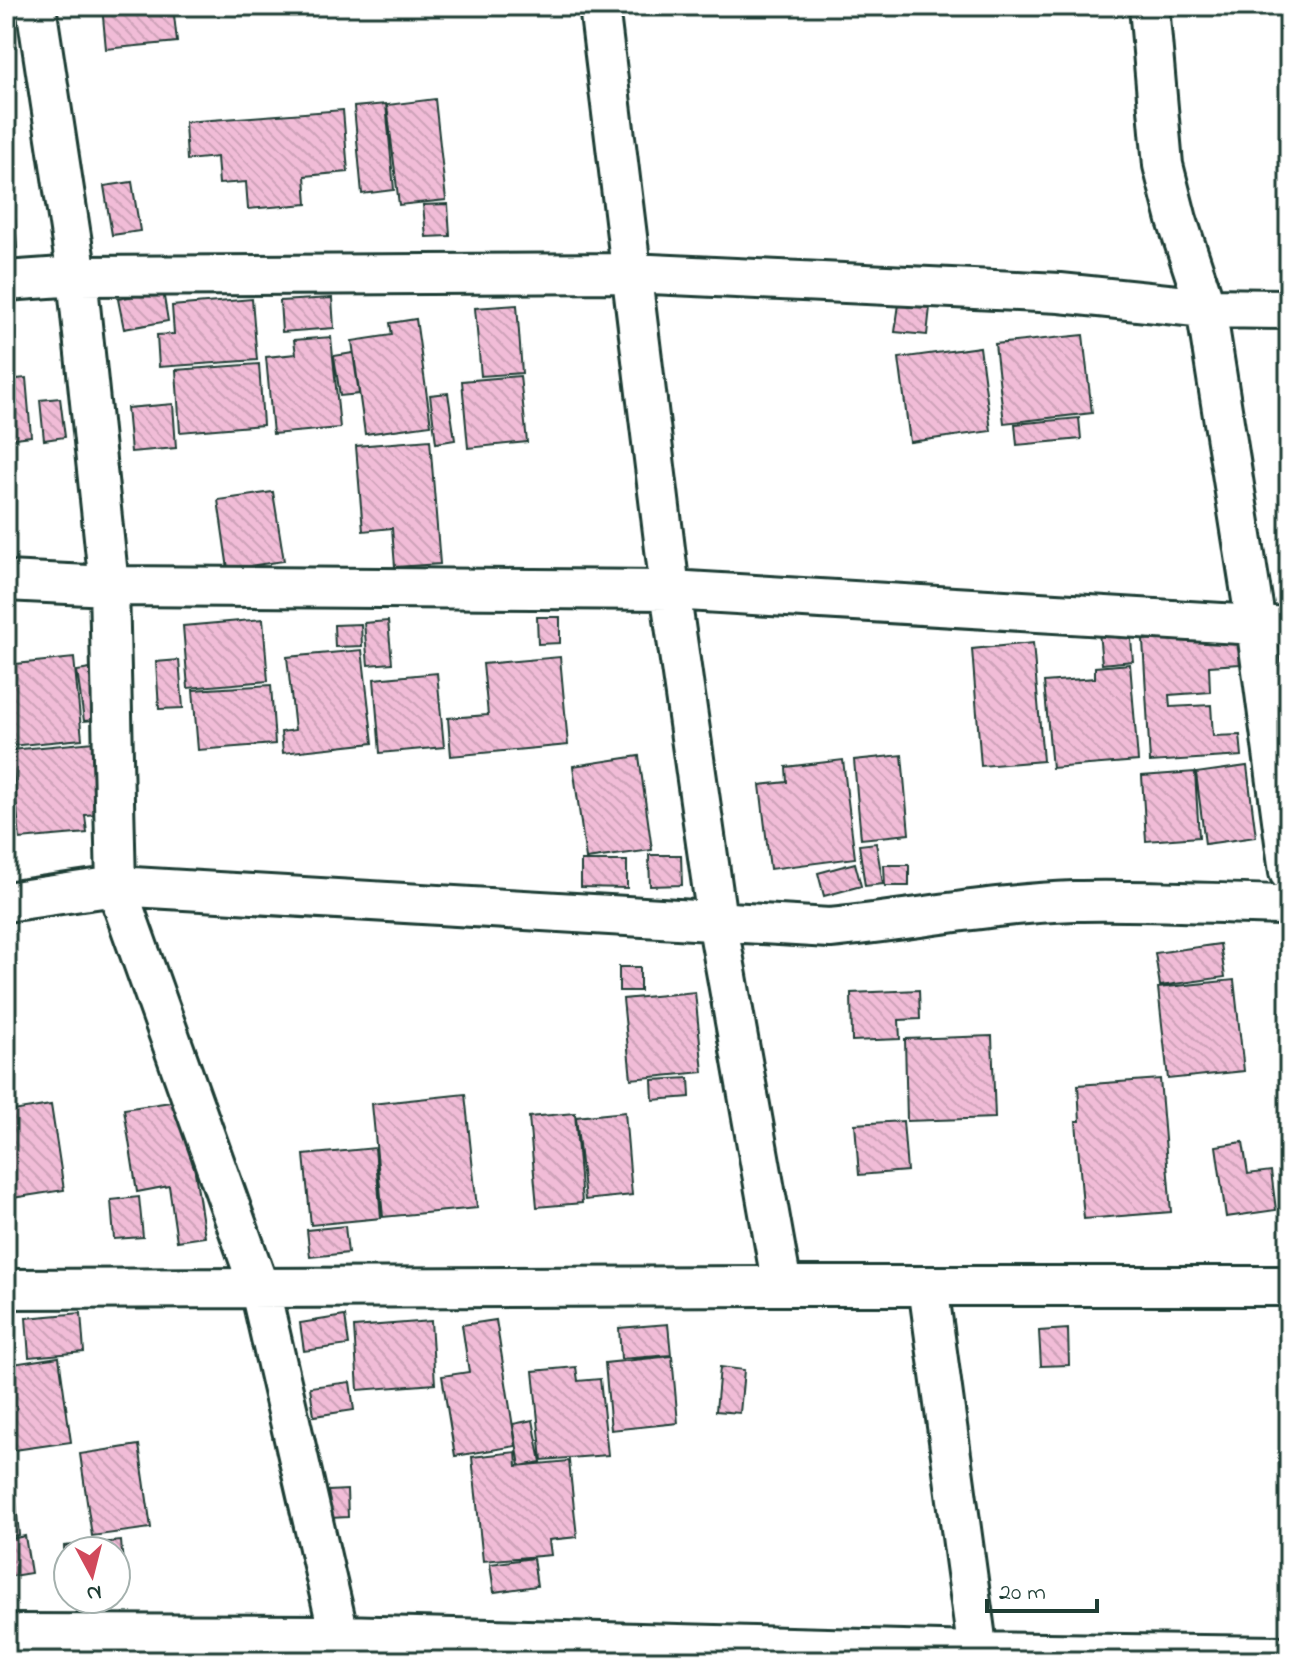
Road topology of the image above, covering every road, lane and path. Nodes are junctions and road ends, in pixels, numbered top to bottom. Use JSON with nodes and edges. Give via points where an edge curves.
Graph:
{"nodes":[{"id":1,"x":36,"y":6,"type":"edge"},
{"id":2,"x":599,"y":6,"type":"edge"},
{"id":3,"x":1149,"y":6,"type":"edge"},
{"id":4,"x":630,"y":273,"type":"junction"},
{"id":5,"x":77,"y":276,"type":"junction"},
{"id":6,"x":6,"y":281,"type":"edge"},
{"id":7,"x":1206,"y":308,"type":"junction"},
{"id":8,"x":1289,"y":309,"type":"edge"},
{"id":9,"x":6,"y":581,"type":"edge"},
{"id":10,"x":109,"y":586,"type":"junction"},
{"id":11,"x":670,"y":590,"type":"junction"},
{"id":12,"x":1272,"y":626,"type":"edge"},
{"id":13,"x":1289,"y":872,"type":"edge"},
{"id":14,"x":116,"y":886,"type":"junction"},
{"id":15,"x":6,"y":902,"type":"edge"},
{"id":16,"x":1289,"y":905,"type":"edge"},
{"id":17,"x":717,"y":920,"type":"junction"},
{"id":18,"x":782,"y":1286,"type":"junction"},
{"id":19,"x":928,"y":1286,"type":"junction"},
{"id":20,"x":1289,"y":1286,"type":"edge"},
{"id":21,"x":6,"y":1289,"type":"edge"},
{"id":22,"x":260,"y":1290,"type":"junction"},
{"id":23,"x":6,"y":1634,"type":"edge"},
{"id":24,"x":343,"y":1648,"type":"edge"},
{"id":25,"x":1289,"y":1656,"type":"edge"},
{"id":26,"x":978,"y":1657,"type":"edge"}],
"edges":[{"from":1,"to":5,"type":"street"},
{"from":2,"to":4,"type":"street"},
{"from":3,"to":7,"type":"street","via":[[1163,165]]},
{"from":4,"to":5,"type":"street"},
{"from":4,"to":7,"type":"street","via":[[1060,293]]},
{"from":4,"to":11,"type":"street"},
{"from":5,"to":6,"type":"street"},
{"from":5,"to":10,"type":"street"},
{"from":7,"to":8,"type":"street"},
{"from":7,"to":12,"type":"street"},
{"from":9,"to":10,"type":"street"},
{"from":10,"to":11,"type":"street"},
{"from":10,"to":14,"type":"street"},
{"from":11,"to":12,"type":"street"},
{"from":11,"to":17,"type":"street"},
{"from":12,"to":13,"type":"street"},
{"from":14,"to":15,"type":"street"},
{"from":14,"to":17,"type":"street"},
{"from":14,"to":22,"type":"street"},
{"from":16,"to":17,"type":"street","via":[[1075,901],[830,928]]},
{"from":17,"to":18,"type":"street"},
{"from":18,"to":19,"type":"street"},
{"from":18,"to":22,"type":"street"},
{"from":19,"to":20,"type":"street"},
{"from":19,"to":26,"type":"street"},
{"from":21,"to":22,"type":"street"},
{"from":22,"to":24,"type":"street"},
{"from":23,"to":24,"type":"street"},
{"from":24,"to":26,"type":"street"},
{"from":25,"to":26,"type":"street"}]}
